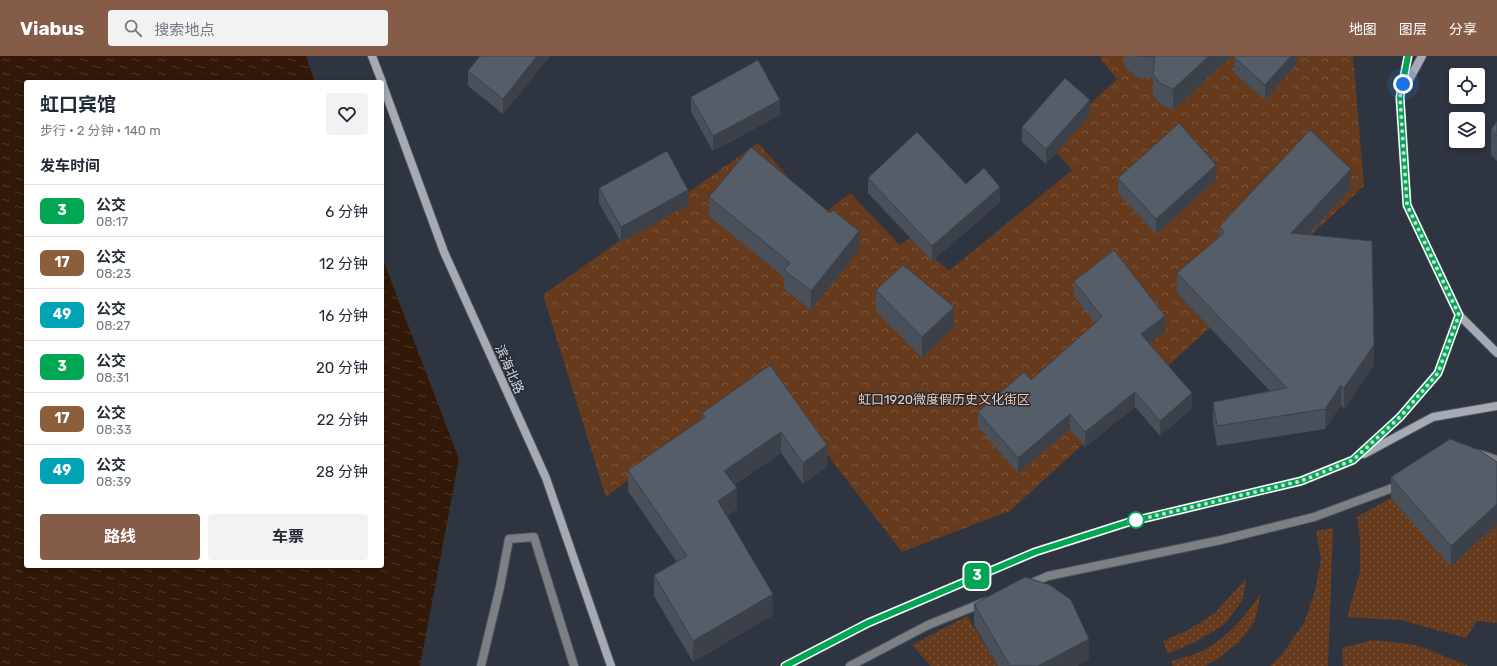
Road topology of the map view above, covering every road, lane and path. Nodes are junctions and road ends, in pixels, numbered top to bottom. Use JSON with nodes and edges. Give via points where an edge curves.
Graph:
{"nodes":[{"id":1,"x":372,"y":56,"type":"edge"},
{"id":2,"x":1408,"y":56,"type":"edge"},
{"id":3,"x":1422,"y":56,"type":"edge"},
{"id":4,"x":381,"y":80,"type":"edge"},
{"id":5,"x":384,"y":87,"type":"edge"},
{"id":6,"x":1400,"y":97,"type":"junction"},
{"id":7,"x":1459,"y":315,"type":"junction"},
{"id":8,"x":1497,"y":353,"type":"edge"},
{"id":9,"x":1497,"y":406,"type":"edge"},
{"id":10,"x":1468,"y":450,"type":"edge"},
{"id":11,"x":1353,"y":460,"type":"junction"},
{"id":12,"x":1497,"y":460,"type":"edge"},
{"id":13,"x":1406,"y":478,"type":"edge"},
{"id":14,"x":1020,"y":587,"type":"edge"},
{"id":15,"x":992,"y":599,"type":"edge"},
{"id":16,"x":481,"y":666,"type":"edge"},
{"id":17,"x":574,"y":666,"type":"edge"},
{"id":18,"x":611,"y":666,"type":"edge"},
{"id":19,"x":785,"y":666,"type":"edge"},
{"id":20,"x":850,"y":666,"type":"edge"}],
"edges":[{"from":1,"to":4,"type":"street","name":"滨海北路"},
{"from":2,"to":6,"type":"street"},
{"from":3,"to":6,"type":"street"},
{"from":5,"to":18,"type":"street","name":"滨海北路","via":[[444,252],[546,478]]},
{"from":6,"to":7,"type":"street","via":[[1407,205]]},
{"from":7,"to":8,"type":"street"},
{"from":7,"to":11,"type":"street","via":[[1438,373],[1400,417]]},
{"from":9,"to":11,"type":"street","via":[[1432,417]]},
{"from":10,"to":12,"type":"street"},
{"from":11,"to":19,"type":"street","via":[[1301,481],[1129,522],[1035,552],[868,623]]},
{"from":13,"to":14,"type":"street","via":[[1394,487],[1314,517],[1221,540],[1048,576]]},
{"from":15,"to":20,"type":"street","via":[[928,625]]},
{"from":16,"to":17,"type":"street","via":[[509,539],[534,537]]}]}
